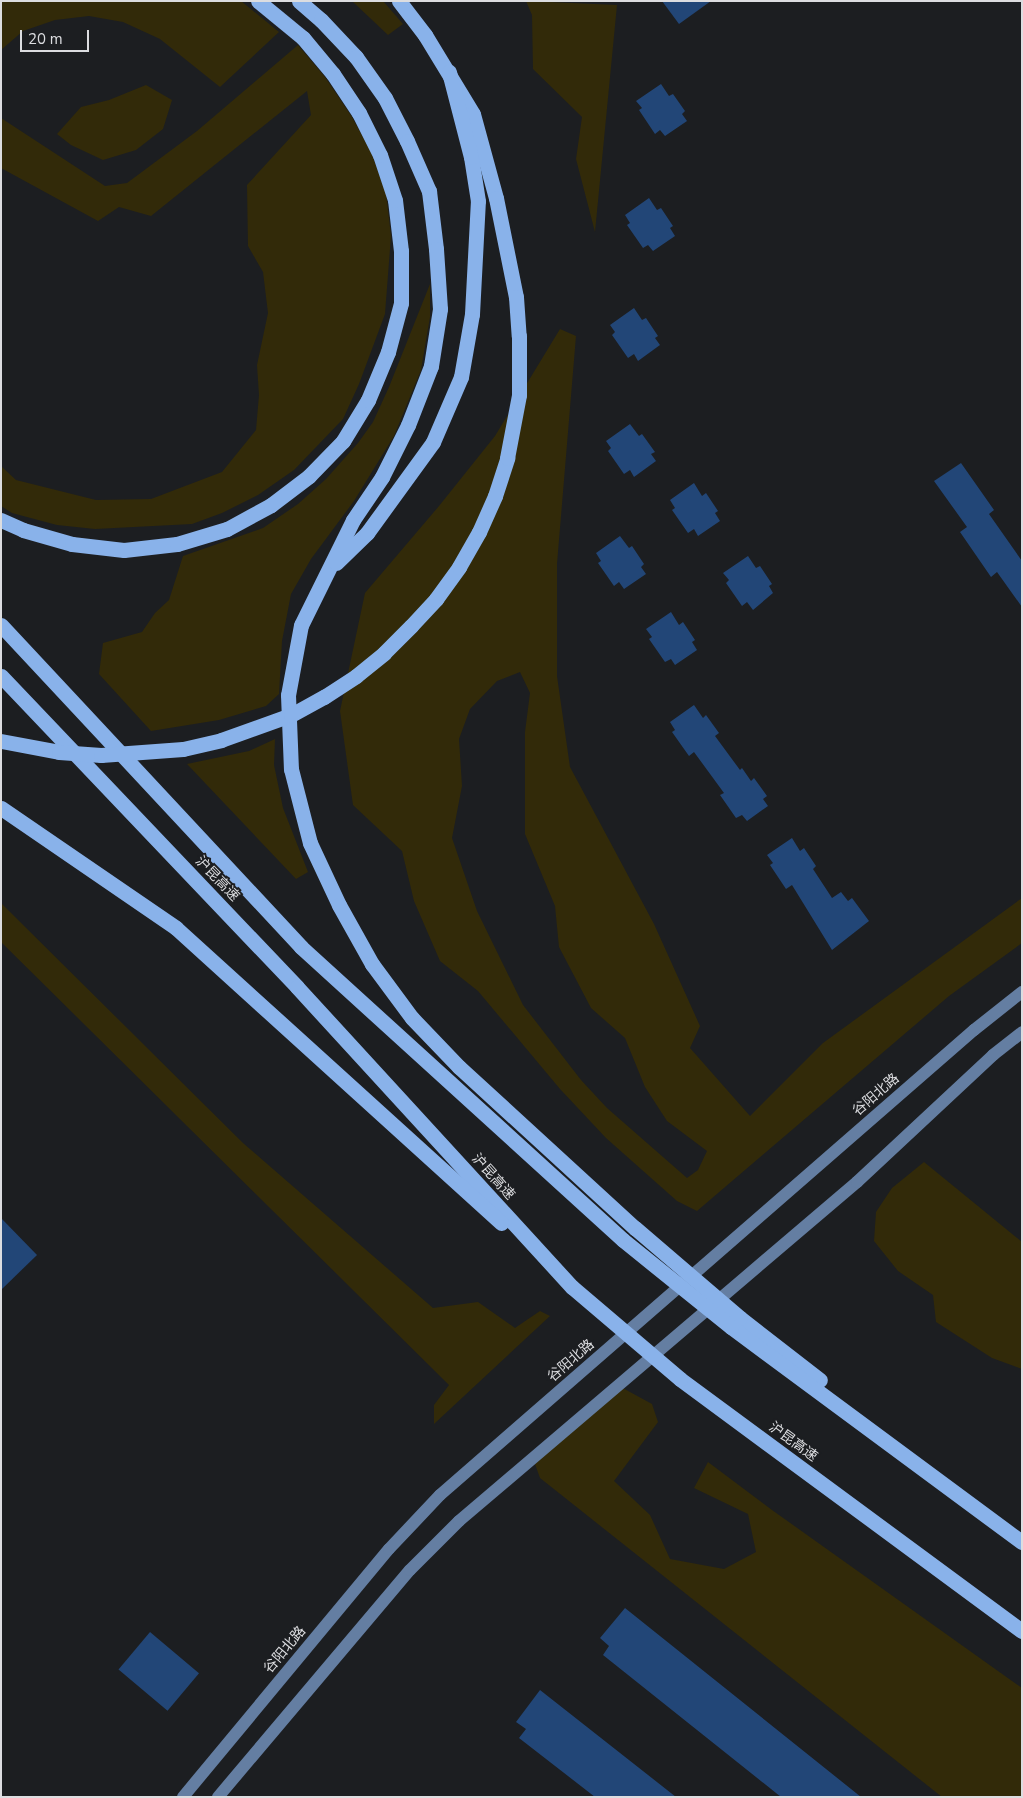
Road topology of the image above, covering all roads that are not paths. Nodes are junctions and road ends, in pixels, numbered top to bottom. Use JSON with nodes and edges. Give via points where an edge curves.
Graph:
{"nodes":[{"id":1,"x":258,"y":1,"type":"edge"},
{"id":2,"x":299,"y":1,"type":"edge"},
{"id":3,"x":399,"y":1,"type":"edge"},
{"id":4,"x":449,"y":72,"type":"junction"},
{"id":5,"x":1,"y":520,"type":"edge"},
{"id":6,"x":330,"y":568,"type":"junction"},
{"id":7,"x":1,"y":625,"type":"edge"},
{"id":8,"x":1,"y":676,"type":"edge"},
{"id":9,"x":1,"y":741,"type":"edge"},
{"id":10,"x":1,"y":808,"type":"edge"},
{"id":11,"x":1022,"y":992,"type":"edge"},
{"id":12,"x":1022,"y":1032,"type":"edge"},
{"id":13,"x":572,"y":1287,"type":"junction"},
{"id":14,"x":736,"y":1322,"type":"junction"},
{"id":15,"x":1022,"y":1538,"type":"edge"},
{"id":16,"x":1022,"y":1542,"type":"edge"},
{"id":17,"x":1022,"y":1631,"type":"edge"},
{"id":18,"x":184,"y":1797,"type":"edge"},
{"id":19,"x":218,"y":1797,"type":"edge"}],
"edges":[{"from":1,"to":5,"type":"highway","via":[[303,38],[333,74],[368,130],[395,200],[401,251],[401,303],[388,352],[368,400],[343,441],[309,476],[271,505],[228,529],[177,544],[124,550],[72,544]]},
{"from":2,"to":6,"type":"highway","via":[[356,57],[385,98],[408,141],[429,191],[440,309],[430,366],[408,425],[382,477],[353,520]]},
{"from":3,"to":4,"type":"highway"},
{"from":4,"to":6,"type":"highway","via":[[471,157],[478,201],[472,314],[461,377],[433,442],[367,533]]},
{"from":4,"to":9,"type":"highway","bridge":true,"via":[[473,114],[507,247],[519,336],[519,395],[507,458],[495,496],[467,554],[436,599],[384,653],[356,676],[291,715],[221,740],[183,749],[101,755],[59,752]]},
{"from":6,"to":14,"type":"highway","bridge":true,"via":[[301,625],[288,695],[291,769],[310,843],[339,905],[372,964],[412,1018],[458,1067]]},
{"from":7,"to":14,"type":"highway","name":"沪昆高速","bridge":true,"via":[[301,947],[623,1240]]},
{"from":8,"to":13,"type":"highway","name":"沪昆高速","via":[[297,987]]},
{"from":10,"to":13,"type":"highway","via":[[176,928]]},
{"from":11,"to":18,"type":"main road","name":"谷阳北路","via":[[966,1036],[440,1495],[389,1549]]},
{"from":12,"to":19,"type":"main road","via":[[857,1182],[459,1521],[410,1570]]},
{"from":13,"to":17,"type":"highway","name":"沪昆高速","bridge":true,"via":[[680,1379]]},
{"from":14,"to":15,"type":"highway"},
{"from":14,"to":16,"type":"highway","name":"沪昆高速"}]}
